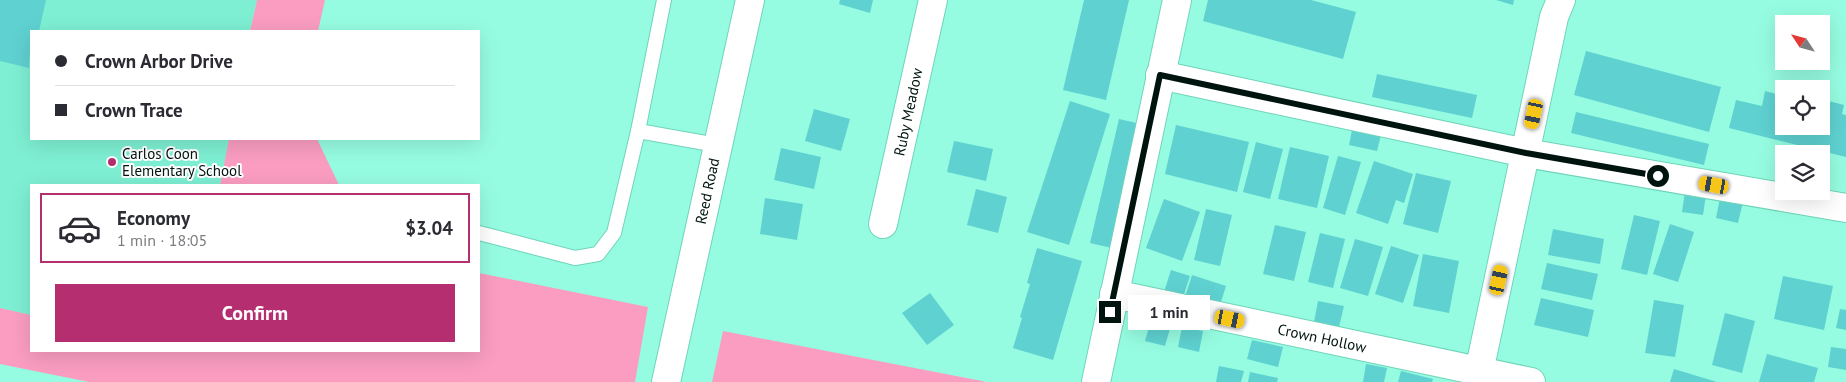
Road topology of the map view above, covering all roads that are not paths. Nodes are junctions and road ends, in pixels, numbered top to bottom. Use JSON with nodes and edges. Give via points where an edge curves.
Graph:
{"nodes":[{"id":1,"x":664,"y":0,"type":"edge"},
{"id":2,"x":750,"y":0,"type":"edge"},
{"id":3,"x":933,"y":0,"type":"edge"},
{"id":4,"x":1177,"y":0,"type":"edge"},
{"id":5,"x":1561,"y":0,"type":"edge"},
{"id":6,"x":1160,"y":75,"type":"junction"},
{"id":7,"x":638,"y":131,"type":"junction"},
{"id":8,"x":717,"y":145,"type":"junction"},
{"id":9,"x":1526,"y":153,"type":"junction"},
{"id":10,"x":1846,"y":208,"type":"edge"},
{"id":11,"x":883,"y":224,"type":"dead end"},
{"id":12,"x":480,"y":233,"type":"edge"},
{"id":13,"x":1114,"y":294,"type":"junction"},
{"id":14,"x":1479,"y":372,"type":"junction"},
{"id":15,"x":666,"y":382,"type":"edge"},
{"id":16,"x":1096,"y":382,"type":"edge"},
{"id":17,"x":1531,"y":382,"type":"edge"}],
"edges":[{"from":1,"to":7,"type":"lane"},
{"from":2,"to":8,"type":"street","name":"Reed Road"},
{"from":3,"to":11,"type":"street","name":"Ruby Meadow"},
{"from":4,"to":6,"type":"street"},
{"from":5,"to":9,"type":"street","via":[[1554,17]]},
{"from":6,"to":9,"type":"street"},
{"from":6,"to":13,"type":"street"},
{"from":7,"to":8,"type":"lane"},
{"from":7,"to":12,"type":"lane","via":[[614,233],[598,254],[575,258]]},
{"from":8,"to":15,"type":"street","name":"Reed Road"},
{"from":9,"to":10,"type":"street"},
{"from":9,"to":14,"type":"street"},
{"from":13,"to":14,"type":"street","name":"Crown Hollow"},
{"from":13,"to":16,"type":"street"},
{"from":14,"to":17,"type":"street","name":"Crown Hollow"}]}
